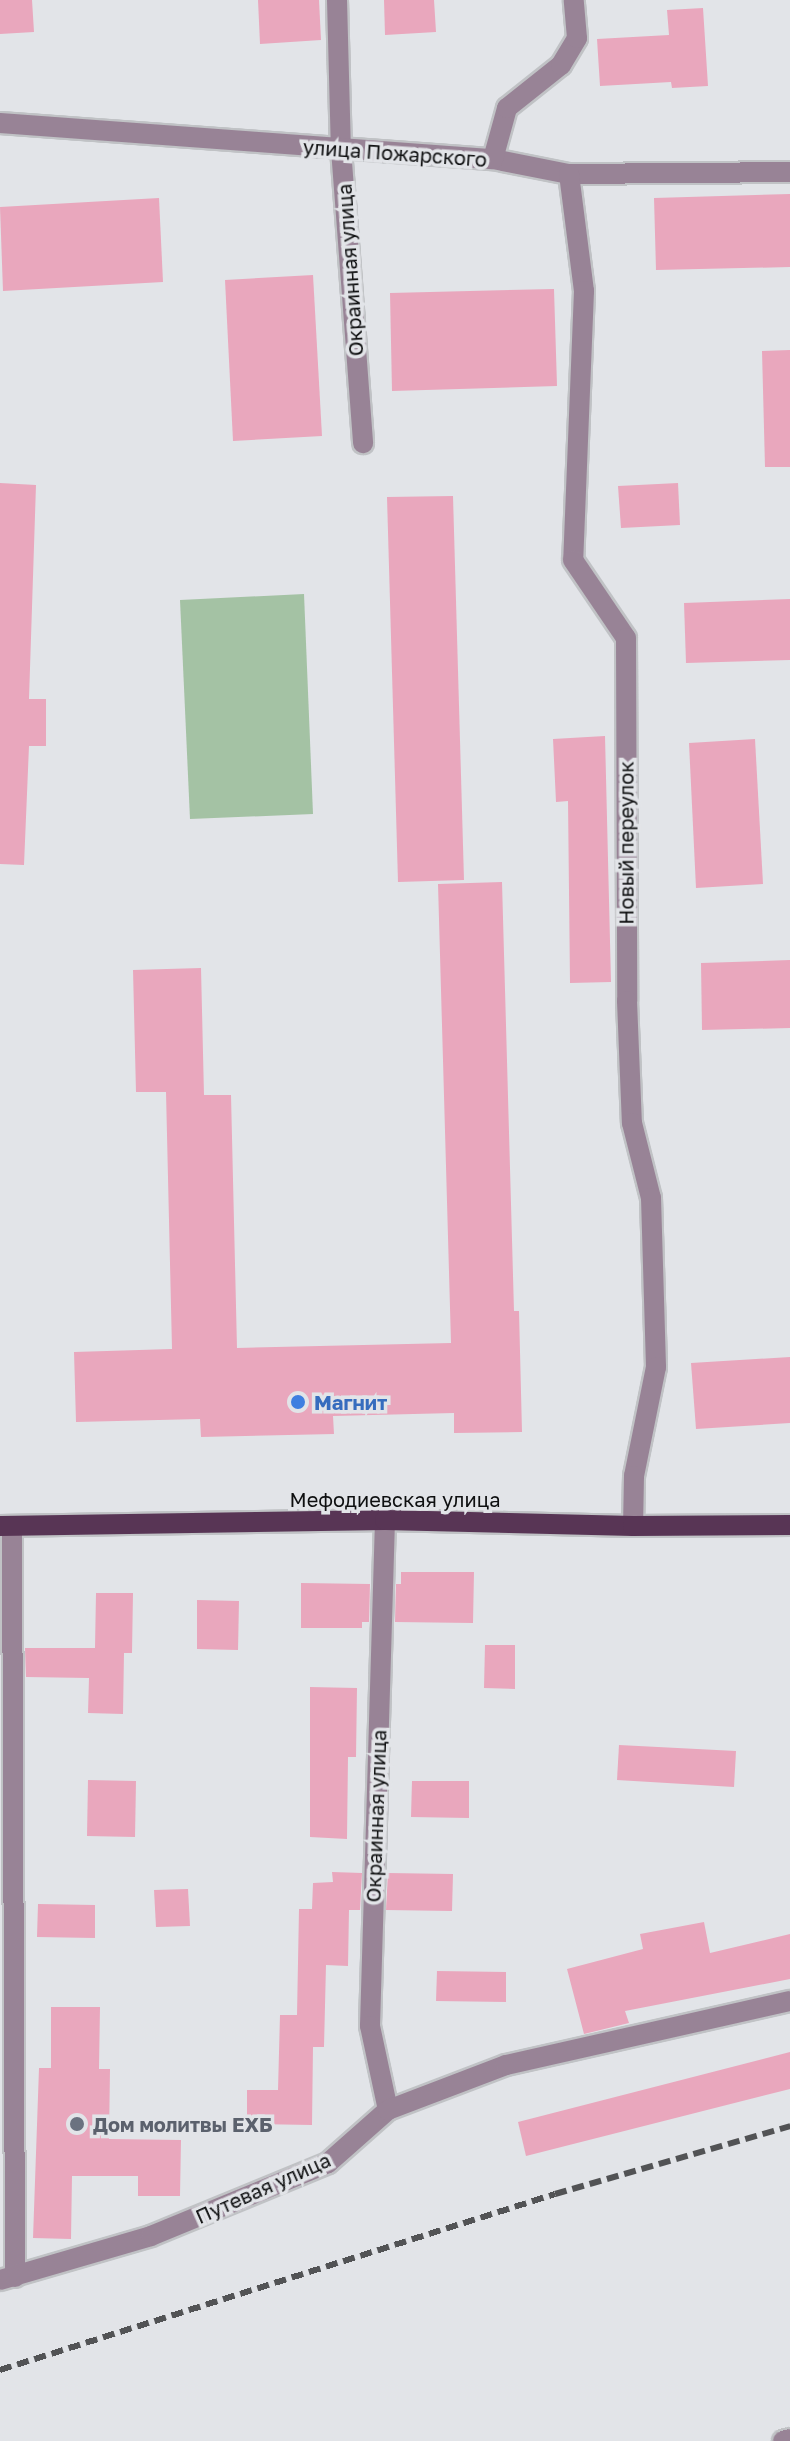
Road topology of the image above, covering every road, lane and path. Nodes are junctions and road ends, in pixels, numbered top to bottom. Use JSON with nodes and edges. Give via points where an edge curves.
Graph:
{"nodes":[{"id":1,"x":337,"y":0,"type":"edge"},
{"id":2,"x":574,"y":0,"type":"edge"},
{"id":3,"x":0,"y":123,"type":"edge"},
{"id":4,"x":341,"y":149,"type":"junction"},
{"id":5,"x":493,"y":159,"type":"junction"},
{"id":6,"x":790,"y":172,"type":"edge"},
{"id":7,"x":569,"y":174,"type":"junction"},
{"id":8,"x":363,"y":443,"type":"dead end"},
{"id":9,"x":385,"y":1520,"type":"junction"},
{"id":10,"x":790,"y":1525,"type":"edge"},
{"id":11,"x":6,"y":1526,"type":"edge"},
{"id":12,"x":633,"y":1526,"type":"junction"},
{"id":13,"x":790,"y":2001,"type":"edge"},
{"id":14,"x":388,"y":2110,"type":"junction"},
{"id":15,"x":7,"y":2278,"type":"edge"},
{"id":16,"x":790,"y":2439,"type":"edge"},
{"id":17,"x":783,"y":2441,"type":"edge"}],
"edges":[{"from":1,"to":4,"type":"street","name":"Окраинная улица"},
{"from":2,"to":5,"type":"street","via":[[577,38],[561,65],[507,108]]},
{"from":3,"to":4,"type":"street","name":"улица Пожарского"},
{"from":4,"to":5,"type":"street","name":"улица Пожарского"},
{"from":4,"to":8,"type":"street","name":"Окраинная улица"},
{"from":5,"to":7,"type":"street","name":"улица Пожарского"},
{"from":6,"to":7,"type":"street","name":"улица Пожарского"},
{"from":7,"to":12,"type":"street","name":"Новый переулок","via":[[584,291],[573,560],[626,638],[627,1016],[632,1123],[651,1198],[656,1367],[634,1476]]},
{"from":9,"to":11,"type":"main road","name":"Мефодиевская улица"},
{"from":9,"to":12,"type":"main road","name":"Мефодиевская улица"},
{"from":9,"to":14,"type":"street","name":"Окраинная улица","via":[[370,2026]]},
{"from":10,"to":12,"type":"main road","name":"Мефодиевская улица"},
{"from":11,"to":15,"type":"street"},
{"from":13,"to":14,"type":"street","name":"Путевая улица","via":[[506,2065]]},
{"from":14,"to":15,"type":"street","name":"Путевая улица","via":[[328,2163],[151,2236]]},
{"from":16,"to":17,"type":"street"}]}
